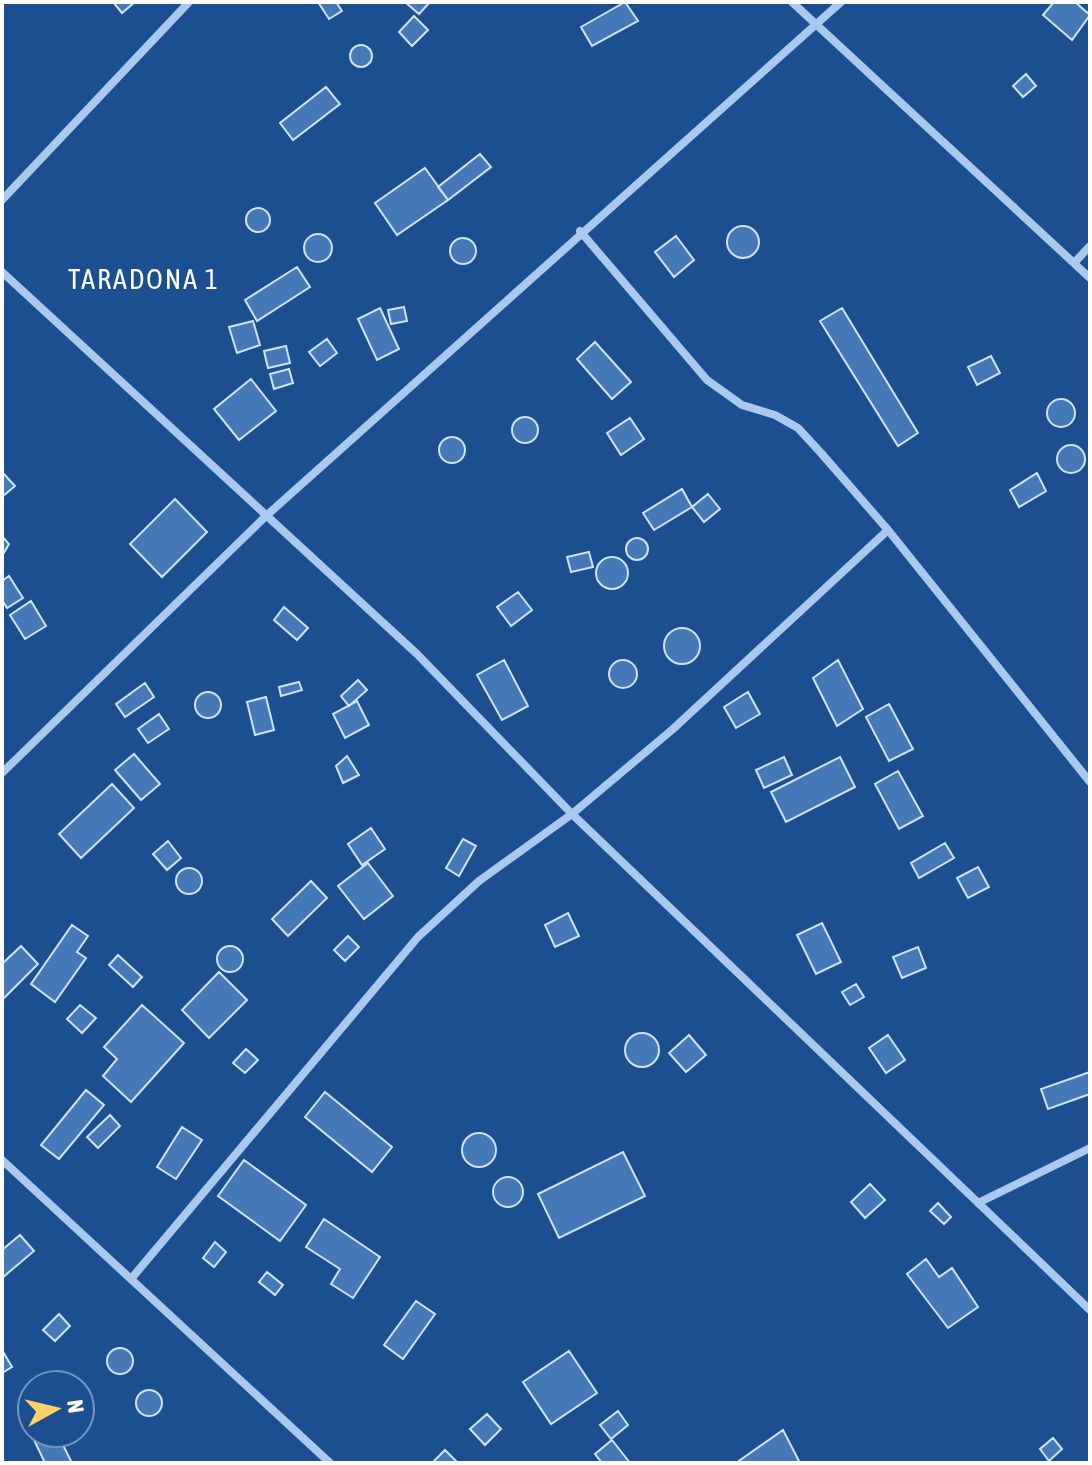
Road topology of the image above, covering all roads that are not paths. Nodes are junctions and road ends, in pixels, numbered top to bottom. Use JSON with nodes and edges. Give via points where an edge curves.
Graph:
{"nodes":[{"id":1,"x":189,"y":2,"type":"edge"},
{"id":2,"x":792,"y":2,"type":"edge"},
{"id":3,"x":841,"y":2,"type":"edge"},
{"id":4,"x":817,"y":27,"type":"junction"},
{"id":5,"x":2,"y":200,"type":"edge"},
{"id":6,"x":580,"y":231,"type":"junction"},
{"id":7,"x":1090,"y":246,"type":"edge"},
{"id":8,"x":1074,"y":263,"type":"junction"},
{"id":9,"x":2,"y":272,"type":"edge"},
{"id":10,"x":1090,"y":278,"type":"edge"},
{"id":11,"x":266,"y":516,"type":"junction"},
{"id":12,"x":888,"y":530,"type":"junction"},
{"id":13,"x":2,"y":773,"type":"edge"},
{"id":14,"x":1090,"y":782,"type":"edge"},
{"id":15,"x":572,"y":814,"type":"junction"},
{"id":16,"x":1090,"y":1148,"type":"edge"},
{"id":17,"x":2,"y":1160,"type":"edge"},
{"id":18,"x":978,"y":1203,"type":"junction"},
{"id":19,"x":131,"y":1279,"type":"junction"},
{"id":20,"x":1090,"y":1310,"type":"edge"},
{"id":21,"x":330,"y":1463,"type":"edge"}],
"edges":[{"from":1,"to":5,"type":"street"},
{"from":2,"to":4,"type":"street"},
{"from":3,"to":4,"type":"street"},
{"from":4,"to":6,"type":"street"},
{"from":4,"to":8,"type":"street"},
{"from":6,"to":11,"type":"street"},
{"from":6,"to":12,"type":"street","via":[[707,380],[742,405],[798,428]]},
{"from":7,"to":8,"type":"street"},
{"from":8,"to":10,"type":"street"},
{"from":9,"to":11,"type":"street"},
{"from":11,"to":13,"type":"street"},
{"from":11,"to":15,"type":"street","via":[[417,654]]},
{"from":12,"to":14,"type":"street"},
{"from":12,"to":15,"type":"street","via":[[673,729]]},
{"from":15,"to":18,"type":"street"},
{"from":15,"to":19,"type":"street","via":[[479,881],[418,937]]},
{"from":16,"to":18,"type":"street"},
{"from":17,"to":19,"type":"street"},
{"from":18,"to":20,"type":"street"},
{"from":19,"to":21,"type":"street"}]}
